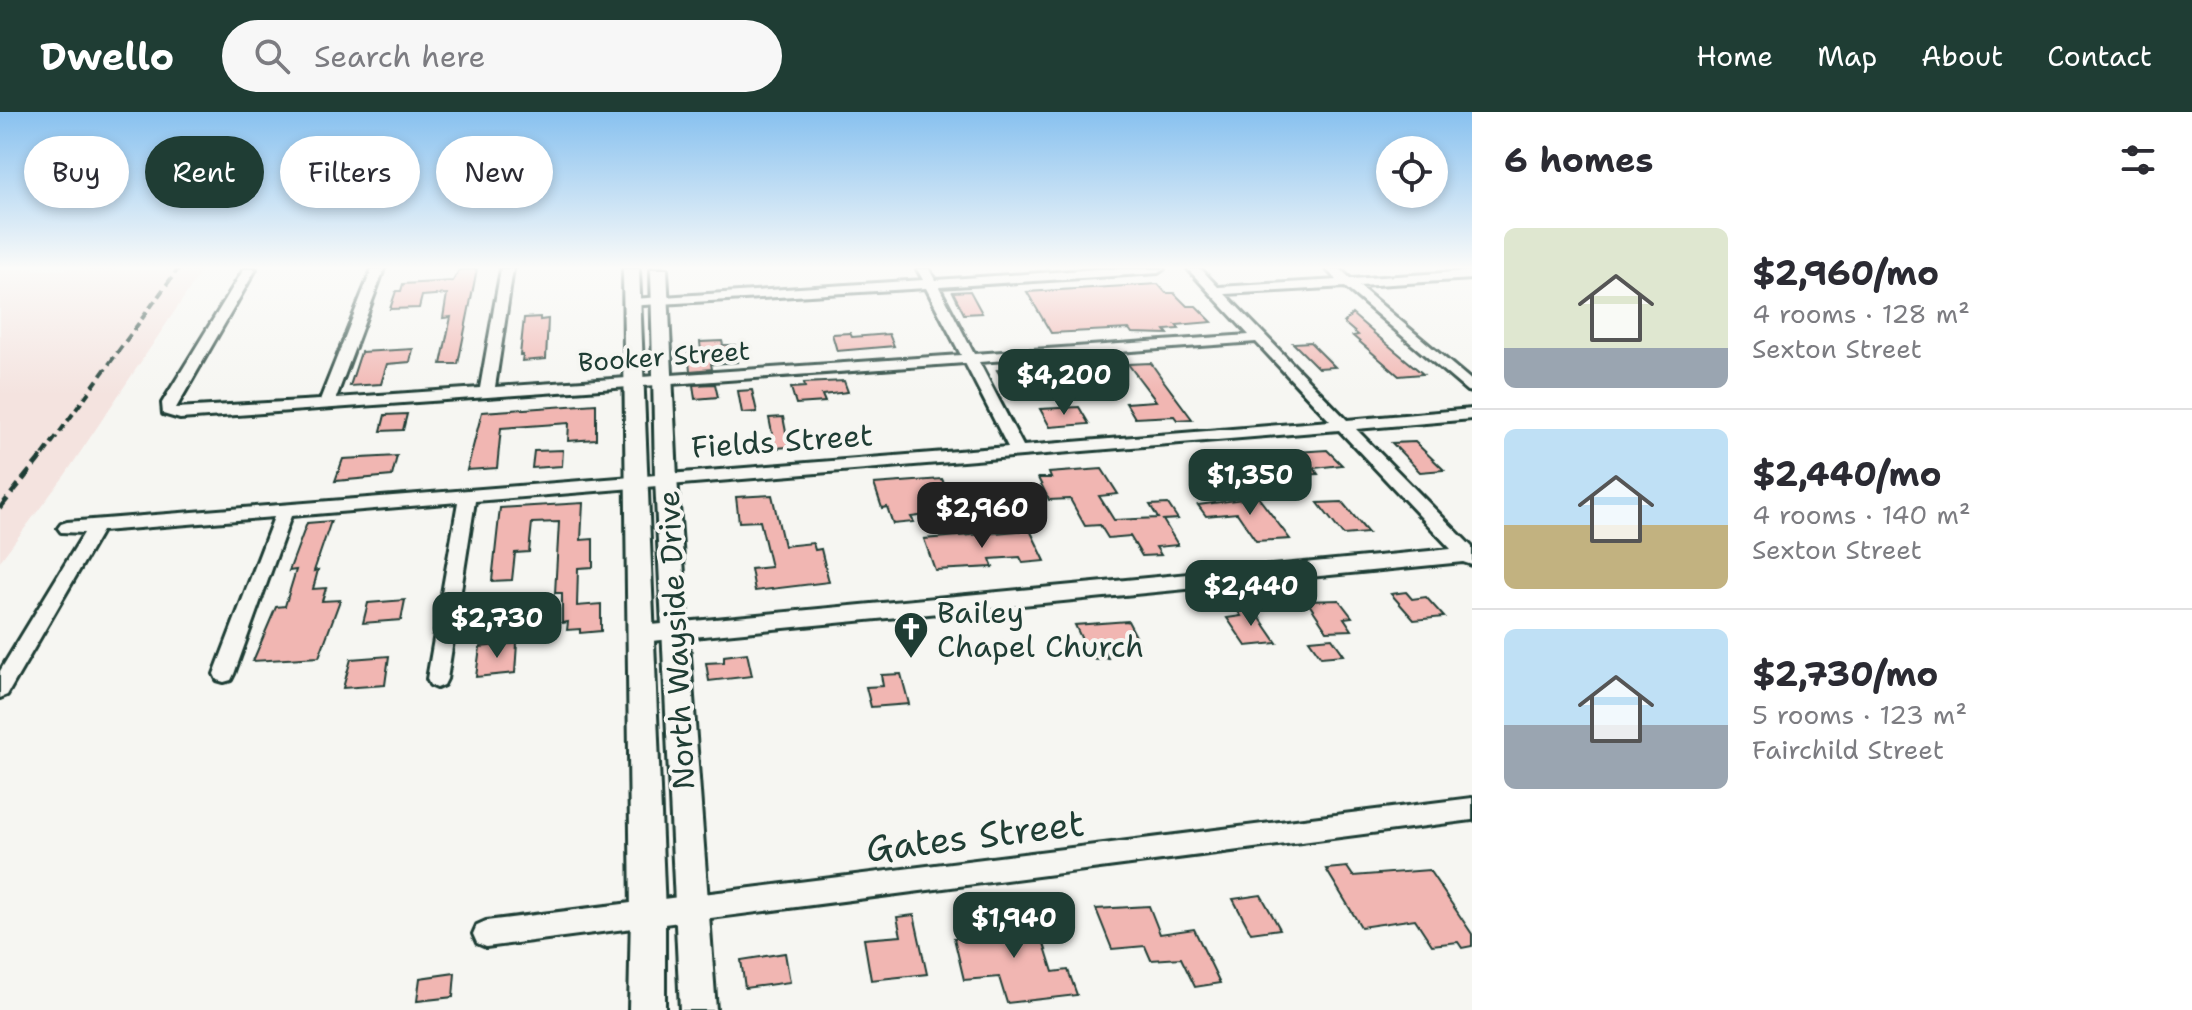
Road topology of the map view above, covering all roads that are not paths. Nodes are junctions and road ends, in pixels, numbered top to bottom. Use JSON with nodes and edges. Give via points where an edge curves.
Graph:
{"nodes":[{"id":1,"x":225,"y":311,"type":"edge"},
{"id":2,"x":362,"y":311,"type":"edge"},
{"id":3,"x":500,"y":311,"type":"edge"},
{"id":4,"x":632,"y":311,"type":"edge"},
{"id":5,"x":662,"y":311,"type":"edge"},
{"id":6,"x":945,"y":311,"type":"edge"},
{"id":7,"x":1235,"y":311,"type":"edge"},
{"id":8,"x":1381,"y":311,"type":"edge"},
{"id":9,"x":1260,"y":338,"type":"junction"},
{"id":10,"x":970,"y":358,"type":"junction"},
{"id":11,"x":662,"y":379,"type":"junction"},
{"id":12,"x":634,"y":382,"type":"junction"},
{"id":13,"x":1472,"y":388,"type":"edge"},
{"id":14,"x":487,"y":393,"type":"junction"},
{"id":15,"x":326,"y":404,"type":"junction"},
{"id":16,"x":1472,"y":414,"type":"edge"},
{"id":17,"x":1345,"y":425,"type":"junction"},
{"id":18,"x":1019,"y":453,"type":"junction"},
{"id":19,"x":666,"y":478,"type":"junction"},
{"id":20,"x":637,"y":481,"type":"junction"},
{"id":21,"x":467,"y":497,"type":"junction"},
{"id":22,"x":285,"y":510,"type":"junction"},
{"id":23,"x":97,"y":525,"type":"junction"},
{"id":24,"x":67,"y":528,"type":"dead end"},
{"id":25,"x":1470,"y":556,"type":"edge"},
{"id":26,"x":676,"y":629,"type":"junction"},
{"id":27,"x":641,"y":634,"type":"junction"},
{"id":28,"x":224,"y":674,"type":"dead end"},
{"id":29,"x":437,"y":679,"type":"dead end"},
{"id":30,"x":0,"y":689,"type":"edge"},
{"id":31,"x":1472,"y":809,"type":"edge"},
{"id":32,"x":692,"y":908,"type":"junction"},
{"id":33,"x":648,"y":913,"type":"junction"},
{"id":34,"x":486,"y":934,"type":"dead end"},
{"id":35,"x":647,"y":1010,"type":"edge"},
{"id":36,"x":698,"y":1010,"type":"edge"}],
"edges":[{"from":1,"to":15,"type":"street","name":"Booker Street","via":[[168,411]]},
{"from":2,"to":15,"type":"street"},
{"from":3,"to":14,"type":"street"},
{"from":4,"to":12,"type":"main road","name":"North Wayside Drive"},
{"from":5,"to":11,"type":"main road","name":"North Wayside Drive"},
{"from":6,"to":10,"type":"street"},
{"from":7,"to":9,"type":"street"},
{"from":8,"to":13,"type":"street"},
{"from":9,"to":10,"type":"street","name":"Booker Street"},
{"from":9,"to":17,"type":"street"},
{"from":10,"to":11,"type":"street","name":"Booker Street"},
{"from":10,"to":18,"type":"street"},
{"from":11,"to":12,"type":"street","name":"Booker Street"},
{"from":11,"to":19,"type":"main road","name":"North Wayside Drive"},
{"from":12,"to":14,"type":"street","name":"Booker Street"},
{"from":12,"to":20,"type":"main road","name":"North Wayside Drive"},
{"from":14,"to":15,"type":"street","name":"Booker Street"},
{"from":16,"to":17,"type":"street","name":"Fields Street"},
{"from":17,"to":18,"type":"street","name":"Fields Street"},
{"from":17,"to":25,"type":"street"},
{"from":18,"to":19,"type":"street","name":"Fields Street"},
{"from":19,"to":20,"type":"street","name":"Fields Street"},
{"from":19,"to":26,"type":"main road","name":"North Wayside Drive"},
{"from":20,"to":21,"type":"street","name":"Fields Street"},
{"from":20,"to":27,"type":"main road","name":"North Wayside Drive"},
{"from":21,"to":22,"type":"street","name":"Fields Street"},
{"from":21,"to":29,"type":"street"},
{"from":22,"to":23,"type":"street","name":"Fields Street"},
{"from":22,"to":28,"type":"street"},
{"from":23,"to":24,"type":"street","name":"Fields Street"},
{"from":23,"to":30,"type":"street"},
{"from":25,"to":26,"type":"street"},
{"from":26,"to":27,"type":"street"},
{"from":26,"to":32,"type":"main road","name":"North Wayside Drive"},
{"from":27,"to":33,"type":"main road","name":"North Wayside Drive"},
{"from":31,"to":32,"type":"street","name":"Gates Street"},
{"from":32,"to":33,"type":"street","name":"Gates Street"},
{"from":32,"to":36,"type":"main road","name":"North Wayside Drive"},
{"from":33,"to":34,"type":"street","name":"Gates Street"},
{"from":33,"to":35,"type":"main road","name":"North Wayside Drive"}]}
